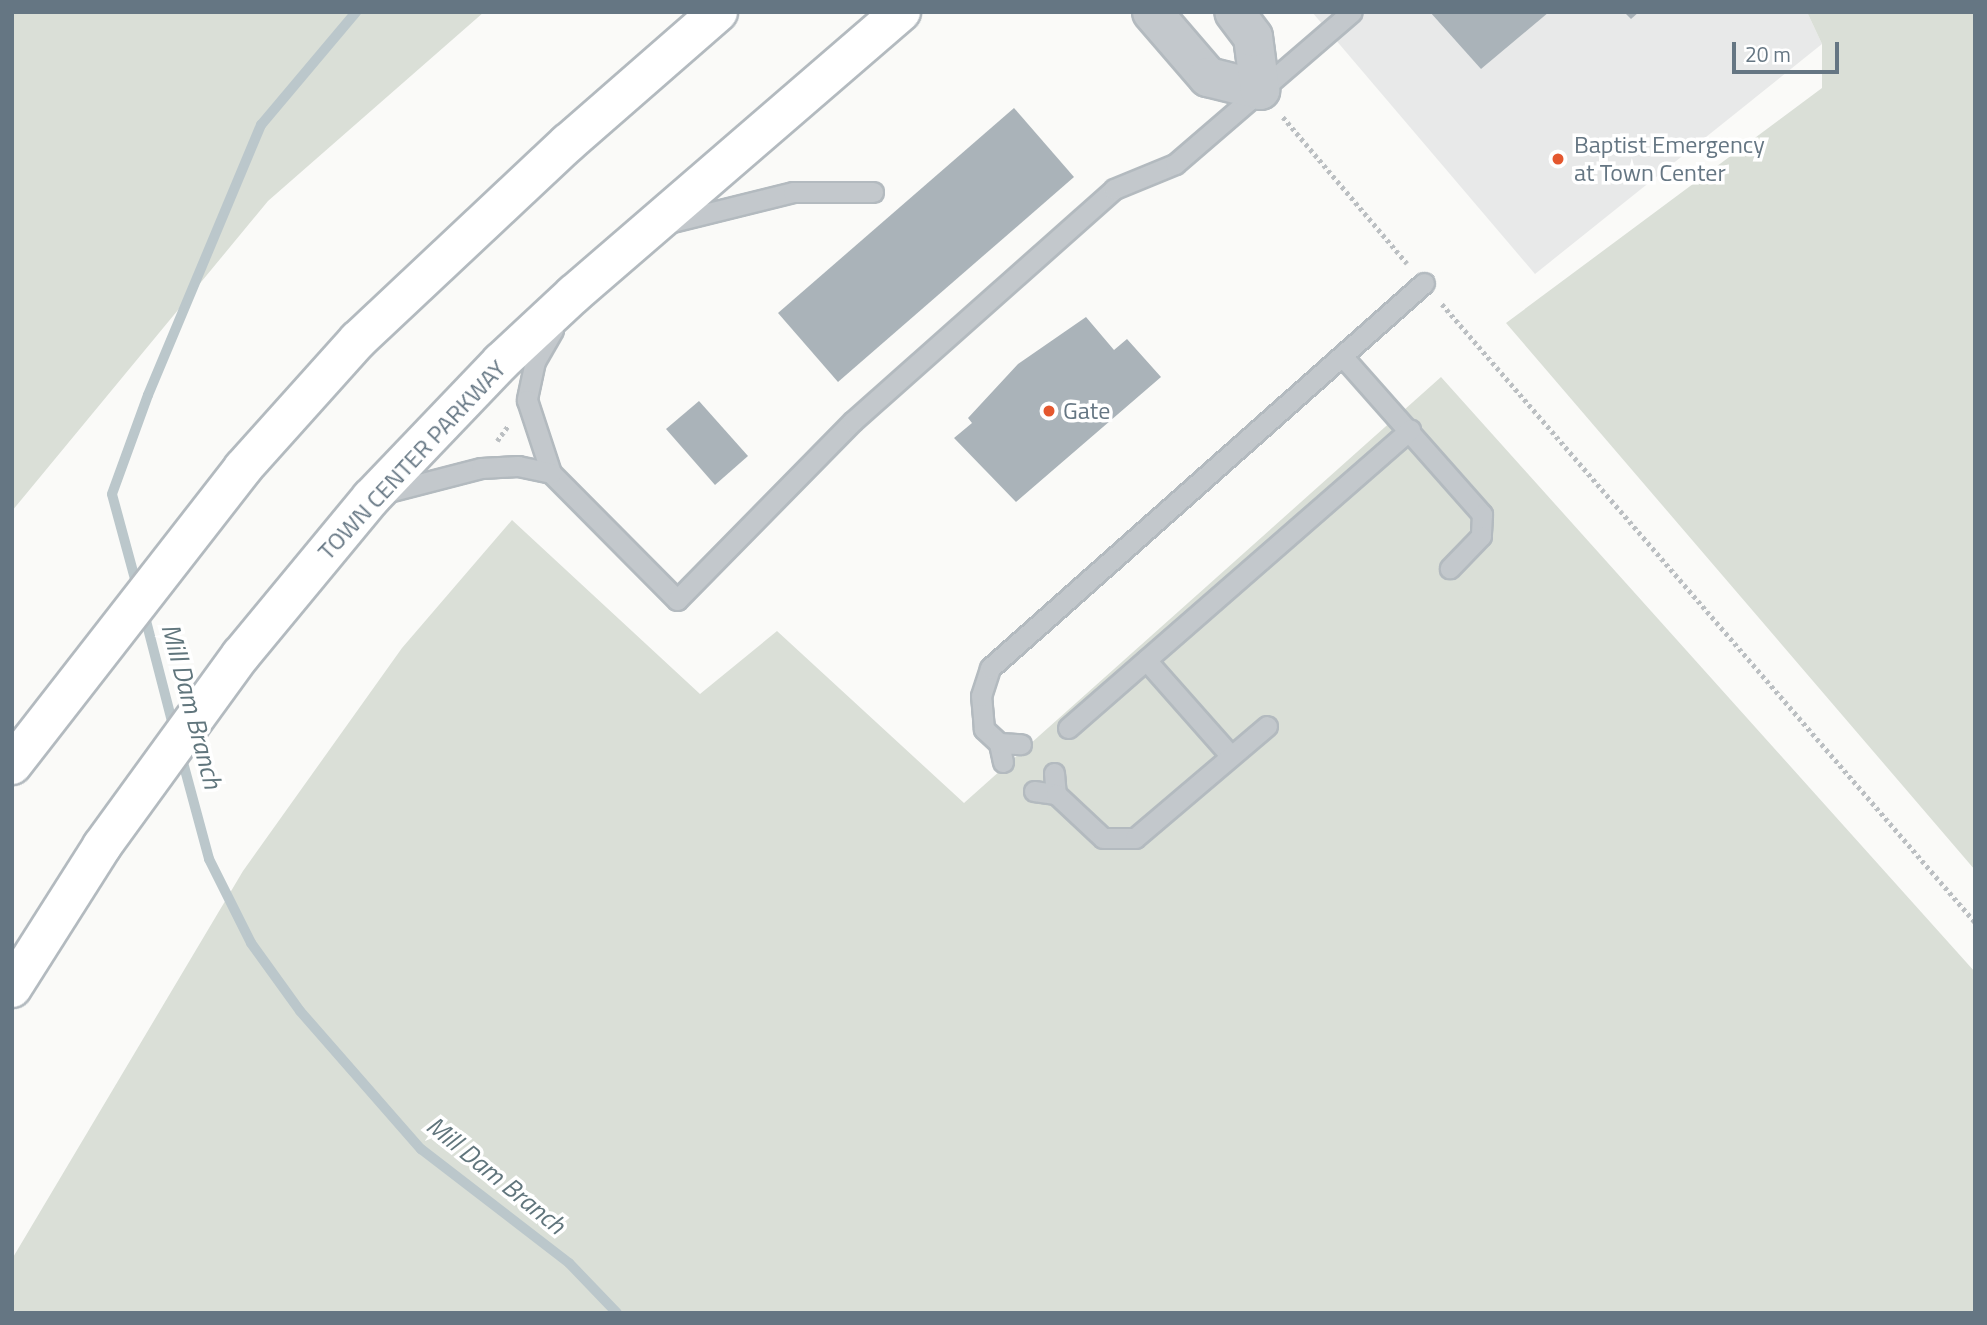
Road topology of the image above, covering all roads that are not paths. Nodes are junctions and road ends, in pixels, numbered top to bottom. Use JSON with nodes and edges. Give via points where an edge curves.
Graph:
{"nodes":[{"id":1,"x":718,"y":12,"type":"edge"},
{"id":2,"x":901,"y":12,"type":"edge"},
{"id":3,"x":1152,"y":12,"type":"edge"},
{"id":4,"x":1234,"y":12,"type":"edge"},
{"id":5,"x":1352,"y":12,"type":"edge"},
{"id":6,"x":1260,"y":90,"type":"junction"},
{"id":7,"x":873,"y":192,"type":"dead end"},
{"id":8,"x":650,"y":228,"type":"junction"},
{"id":9,"x":1424,"y":283,"type":"road end"},
{"id":10,"x":574,"y":294,"type":"junction"},
{"id":11,"x":1343,"y":357,"type":"junction"},
{"id":12,"x":1410,"y":430,"type":"junction"},
{"id":13,"x":551,"y":473,"type":"junction"},
{"id":14,"x":371,"y":498,"type":"junction"},
{"id":15,"x":1450,"y":568,"type":"dead end"},
{"id":16,"x":1146,"y":660,"type":"junction"},
{"id":17,"x":1267,"y":726,"type":"dead end"},
{"id":18,"x":1068,"y":728,"type":"dead end"},
{"id":19,"x":1021,"y":744,"type":"dead end"},
{"id":20,"x":1231,"y":756,"type":"junction"},
{"id":21,"x":12,"y":765,"type":"edge"},
{"id":22,"x":1054,"y":773,"type":"dead end"},
{"id":23,"x":1034,"y":791,"type":"dead end"},
{"id":24,"x":1056,"y":794,"type":"junction"},
{"id":25,"x":12,"y":988,"type":"edge"}],
"edges":[{"from":1,"to":21,"type":"main road","via":[[568,143],[358,340],[243,468]]},
{"from":2,"to":8,"type":"main road","name":"TOWN CENTER PARKWAY"},
{"from":3,"to":6,"type":"street","via":[[1208,77]]},
{"from":4,"to":6,"type":"street","via":[[1253,37]]},
{"from":5,"to":6,"type":"lane"},
{"from":6,"to":13,"type":"lane","via":[[1175,164],[1114,189],[853,421],[677,600]]},
{"from":7,"to":8,"type":"lane","via":[[793,192]]},
{"from":8,"to":10,"type":"main road","name":"TOWN CENTER PARKWAY"},
{"from":9,"to":11,"type":"lane"},
{"from":10,"to":13,"type":"lane","via":[[535,361],[527,400]]},
{"from":10,"to":14,"type":"main road","name":"TOWN CENTER PARKWAY","via":[[501,362]]},
{"from":11,"to":12,"type":"lane"},
{"from":11,"to":19,"type":"lane","via":[[990,668],[981,696],[984,729],[1001,752]]},
{"from":12,"to":15,"type":"lane","via":[[1482,514],[1481,536]]},
{"from":12,"to":16,"type":"lane"},
{"from":13,"to":14,"type":"lane","via":[[518,466],[481,468],[436,476]]},
{"from":14,"to":25,"type":"main road","name":"TOWN CENTER PARKWAY","via":[[241,654],[102,846]]},
{"from":16,"to":18,"type":"lane"},
{"from":16,"to":20,"type":"lane"},
{"from":17,"to":20,"type":"lane"},
{"from":20,"to":24,"type":"lane","via":[[1135,838],[1103,838]]},
{"from":22,"to":24,"type":"lane"},
{"from":23,"to":24,"type":"lane"}]}
